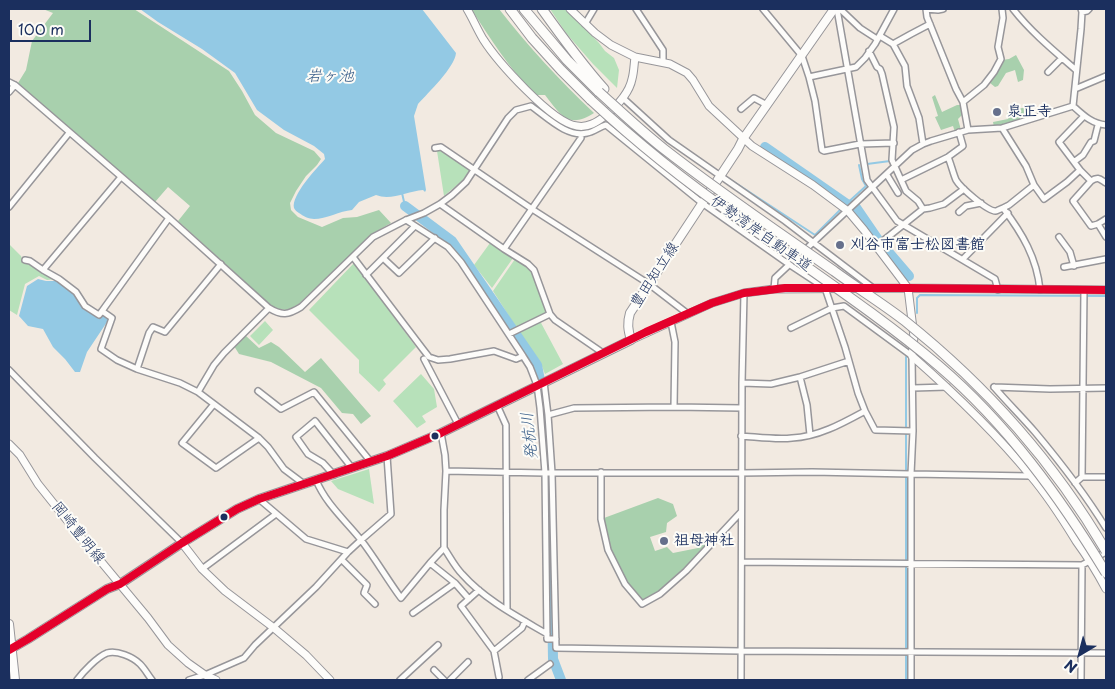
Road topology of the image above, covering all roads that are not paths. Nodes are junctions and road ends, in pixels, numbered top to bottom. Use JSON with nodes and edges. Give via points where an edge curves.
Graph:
{"nodes":[{"id":1,"x":467,"y":9,"type":"edge"},
{"id":2,"x":510,"y":9,"type":"edge"},
{"id":3,"x":524,"y":9,"type":"edge"},
{"id":4,"x":542,"y":9,"type":"edge"},
{"id":5,"x":570,"y":9,"type":"edge"},
{"id":6,"x":594,"y":9,"type":"edge"},
{"id":7,"x":636,"y":9,"type":"edge"},
{"id":8,"x":763,"y":9,"type":"edge"},
{"id":9,"x":837,"y":9,"type":"edge"},
{"id":10,"x":894,"y":9,"type":"edge"},
{"id":11,"x":943,"y":9,"type":"edge"},
{"id":12,"x":1002,"y":9,"type":"edge"},
{"id":13,"x":1013,"y":9,"type":"edge"},
{"id":14,"x":1089,"y":9,"type":"edge"},
{"id":15,"x":1081,"y":10,"type":"edge"},
{"id":16,"x":585,"y":24,"type":"junction"},
{"id":17,"x":930,"y":24,"type":"junction"},
{"id":18,"x":878,"y":37,"type":"junction"},
{"id":19,"x":893,"y":44,"type":"junction"},
{"id":20,"x":869,"y":51,"type":"junction"},
{"id":21,"x":635,"y":56,"type":"junction"},
{"id":22,"x":802,"y":56,"type":"junction"},
{"id":23,"x":1062,"y":58,"type":"junction"},
{"id":24,"x":663,"y":62,"type":"junction"},
{"id":25,"x":848,"y":69,"type":"junction"},
{"id":26,"x":1076,"y":70,"type":"junction"},
{"id":27,"x":1048,"y":72,"type":"dead end"},
{"id":28,"x":1106,"y":76,"type":"edge"},
{"id":29,"x":809,"y":77,"type":"junction"},
{"id":30,"x":9,"y":82,"type":"edge"},
{"id":31,"x":15,"y":85,"type":"junction"},
{"id":32,"x":1075,"y":89,"type":"junction"},
{"id":33,"x":602,"y":90,"type":"junction"},
{"id":34,"x":9,"y":92,"type":"edge"},
{"id":35,"x":623,"y":98,"type":"junction"},
{"id":36,"x":963,"y":102,"type":"junction"},
{"id":37,"x":767,"y":105,"type":"junction"},
{"id":38,"x":1073,"y":106,"type":"junction"},
{"id":39,"x":741,"y":109,"type":"dead end"},
{"id":40,"x":1084,"y":116,"type":"junction"},
{"id":41,"x":1106,"y":124,"type":"edge"},
{"id":42,"x":1098,"y":125,"type":"junction"},
{"id":43,"x":1002,"y":128,"type":"junction"},
{"id":44,"x":968,"y":130,"type":"junction"},
{"id":45,"x":69,"y":132,"type":"junction"},
{"id":46,"x":959,"y":132,"type":"junction"},
{"id":47,"x":582,"y":134,"type":"junction"},
{"id":48,"x":743,"y":139,"type":"junction"},
{"id":49,"x":894,"y":143,"type":"junction"},
{"id":50,"x":860,"y":144,"type":"junction"},
{"id":51,"x":923,"y":144,"type":"junction"},
{"id":52,"x":435,"y":148,"type":"dead end"},
{"id":53,"x":948,"y":157,"type":"junction"},
{"id":54,"x":1075,"y":161,"type":"junction"},
{"id":55,"x":895,"y":167,"type":"junction"},
{"id":56,"x":474,"y":170,"type":"junction"},
{"id":57,"x":1080,"y":170,"type":"junction"},
{"id":58,"x":720,"y":175,"type":"junction"},
{"id":59,"x":887,"y":175,"type":"junction"},
{"id":60,"x":121,"y":177,"type":"junction"},
{"id":61,"x":901,"y":180,"type":"junction"},
{"id":62,"x":1091,"y":181,"type":"junction"},
{"id":63,"x":1106,"y":183,"type":"edge"},
{"id":64,"x":1034,"y":185,"type":"junction"},
{"id":65,"x":872,"y":188,"type":"junction"},
{"id":66,"x":964,"y":189,"type":"junction"},
{"id":67,"x":898,"y":193,"type":"dead end"},
{"id":68,"x":702,"y":203,"type":"junction"},
{"id":69,"x":981,"y":203,"type":"junction"},
{"id":70,"x":440,"y":204,"type":"junction"},
{"id":71,"x":9,"y":207,"type":"edge"},
{"id":72,"x":1003,"y":208,"type":"junction"},
{"id":73,"x":532,"y":209,"type":"junction"},
{"id":74,"x":850,"y":209,"type":"junction"},
{"id":75,"x":922,"y":209,"type":"junction"},
{"id":76,"x":959,"y":212,"type":"dead end"},
{"id":77,"x":1008,"y":213,"type":"junction"},
{"id":78,"x":169,"y":218,"type":"junction"},
{"id":79,"x":1106,"y":219,"type":"edge"},
{"id":80,"x":406,"y":220,"type":"junction"},
{"id":81,"x":902,"y":224,"type":"junction"},
{"id":82,"x":1098,"y":224,"type":"junction"},
{"id":83,"x":415,"y":226,"type":"junction"},
{"id":84,"x":1106,"y":236,"type":"edge"},
{"id":85,"x":1059,"y":237,"type":"dead end"},
{"id":86,"x":435,"y":238,"type":"junction"},
{"id":87,"x":814,"y":243,"type":"junction"},
{"id":88,"x":877,"y":245,"type":"junction"},
{"id":89,"x":504,"y":249,"type":"junction"},
{"id":90,"x":352,"y":257,"type":"junction"},
{"id":91,"x":383,"y":258,"type":"junction"},
{"id":92,"x":963,"y":259,"type":"junction"},
{"id":93,"x":1106,"y":259,"type":"edge"},
{"id":94,"x":25,"y":260,"type":"dead end"},
{"id":95,"x":222,"y":264,"type":"junction"},
{"id":96,"x":790,"y":265,"type":"junction"},
{"id":97,"x":1074,"y":266,"type":"junction"},
{"id":98,"x":1064,"y":267,"type":"dead end"},
{"id":99,"x":43,"y":270,"type":"junction"},
{"id":100,"x":366,"y":275,"type":"junction"},
{"id":101,"x":649,"y":284,"type":"junction"},
{"id":102,"x":825,"y":288,"type":"junction"},
{"id":103,"x":873,"y":288,"type":"junction"},
{"id":104,"x":908,"y":288,"type":"junction"},
{"id":105,"x":774,"y":289,"type":"junction"},
{"id":106,"x":998,"y":290,"type":"junction"},
{"id":107,"x":1040,"y":290,"type":"junction"},
{"id":108,"x":1106,"y":290,"type":"edge"},
{"id":109,"x":744,"y":293,"type":"junction"},
{"id":110,"x":1084,"y":293,"type":"junction"},
{"id":111,"x":269,"y":308,"type":"junction"},
{"id":112,"x":832,"y":308,"type":"junction"},
{"id":113,"x":102,"y":311,"type":"junction"},
{"id":114,"x":550,"y":314,"type":"junction"},
{"id":115,"x":688,"y":314,"type":"junction"},
{"id":116,"x":671,"y":322,"type":"junction"},
{"id":117,"x":792,"y":328,"type":"dead end"},
{"id":118,"x":509,"y":334,"type":"junction"},
{"id":119,"x":631,"y":340,"type":"junction"},
{"id":120,"x":603,"y":353,"type":"junction"},
{"id":121,"x":523,"y":356,"type":"junction"},
{"id":122,"x":912,"y":356,"type":"junction"},
{"id":123,"x":424,"y":359,"type":"dead end"},
{"id":124,"x":848,"y":361,"type":"junction"},
{"id":125,"x":137,"y":369,"type":"junction"},
{"id":126,"x":9,"y":370,"type":"edge"},
{"id":127,"x":800,"y":377,"type":"junction"},
{"id":128,"x":544,"y":382,"type":"junction"},
{"id":129,"x":742,"y":383,"type":"junction"},
{"id":130,"x":948,"y":387,"type":"junction"},
{"id":131,"x":913,"y":388,"type":"junction"},
{"id":132,"x":1083,"y":388,"type":"junction"},
{"id":133,"x":1106,"y":388,"type":"edge"},
{"id":134,"x":258,"y":391,"type":"dead end"},
{"id":135,"x":198,"y":392,"type":"junction"},
{"id":136,"x":214,"y":404,"type":"junction"},
{"id":137,"x":497,"y":405,"type":"junction"},
{"id":138,"x":674,"y":407,"type":"junction"},
{"id":139,"x":742,"y":408,"type":"junction"},
{"id":140,"x":865,"y":411,"type":"junction"},
{"id":141,"x":548,"y":415,"type":"junction"},
{"id":142,"x":458,"y":424,"type":"junction"},
{"id":143,"x":911,"y":430,"type":"junction"},
{"id":144,"x":441,"y":433,"type":"junction"},
{"id":145,"x":810,"y":435,"type":"junction"},
{"id":146,"x":741,"y":436,"type":"junction"},
{"id":147,"x":259,"y":438,"type":"junction"},
{"id":148,"x":9,"y":444,"type":"edge"},
{"id":149,"x":387,"y":456,"type":"junction"},
{"id":150,"x":371,"y":462,"type":"junction"},
{"id":151,"x":352,"y":468,"type":"junction"},
{"id":152,"x":446,"y":471,"type":"junction"},
{"id":153,"x":507,"y":472,"type":"junction"},
{"id":154,"x":601,"y":472,"type":"junction"},
{"id":155,"x":545,"y":473,"type":"junction"},
{"id":156,"x":552,"y":473,"type":"junction"},
{"id":157,"x":741,"y":473,"type":"junction"},
{"id":158,"x":334,"y":474,"type":"junction"},
{"id":159,"x":910,"y":474,"type":"junction"},
{"id":160,"x":1031,"y":476,"type":"junction"},
{"id":161,"x":1082,"y":476,"type":"junction"},
{"id":162,"x":1106,"y":477,"type":"edge"},
{"id":163,"x":316,"y":480,"type":"junction"},
{"id":164,"x":1075,"y":483,"type":"junction"},
{"id":165,"x":305,"y":484,"type":"junction"},
{"id":166,"x":259,"y":499,"type":"junction"},
{"id":167,"x":741,"y":512,"type":"junction"},
{"id":168,"x":276,"y":514,"type":"junction"},
{"id":169,"x":1106,"y":528,"type":"edge"},
{"id":170,"x":360,"y":540,"type":"junction"},
{"id":171,"x":182,"y":543,"type":"junction"},
{"id":172,"x":444,"y":548,"type":"junction"},
{"id":173,"x":1106,"y":551,"type":"edge"},
{"id":174,"x":348,"y":552,"type":"junction"},
{"id":175,"x":342,"y":560,"type":"junction"},
{"id":176,"x":1089,"y":560,"type":"junction"},
{"id":177,"x":742,"y":562,"type":"junction"},
{"id":178,"x":430,"y":563,"type":"junction"},
{"id":179,"x":910,"y":564,"type":"junction"},
{"id":180,"x":1082,"y":564,"type":"junction"},
{"id":181,"x":202,"y":569,"type":"junction"},
{"id":182,"x":1106,"y":573,"type":"edge"},
{"id":183,"x":456,"y":583,"type":"junction"},
{"id":184,"x":120,"y":584,"type":"junction"},
{"id":185,"x":1106,"y":589,"type":"edge"},
{"id":186,"x":479,"y":590,"type":"junction"},
{"id":187,"x":469,"y":599,"type":"junction"},
{"id":188,"x":375,"y":604,"type":"dead end"},
{"id":189,"x":507,"y":610,"type":"junction"},
{"id":190,"x":413,"y":614,"type":"dead end"},
{"id":191,"x":525,"y":621,"type":"junction"},
{"id":192,"x":9,"y":624,"type":"edge"},
{"id":193,"x":274,"y":628,"type":"junction"},
{"id":194,"x":547,"y":637,"type":"junction"},
{"id":195,"x":556,"y":638,"type":"junction"},
{"id":196,"x":438,"y":645,"type":"dead end"},
{"id":197,"x":10,"y":649,"type":"edge"},
{"id":198,"x":494,"y":651,"type":"junction"},
{"id":199,"x":741,"y":651,"type":"junction"},
{"id":200,"x":910,"y":652,"type":"junction"},
{"id":201,"x":1081,"y":653,"type":"junction"},
{"id":202,"x":1106,"y":653,"type":"edge"},
{"id":203,"x":468,"y":662,"type":"dead end"},
{"id":204,"x":550,"y":664,"type":"dead end"},
{"id":205,"x":434,"y":670,"type":"dead end"},
{"id":206,"x":205,"y":675,"type":"junction"},
{"id":207,"x":499,"y":677,"type":"dead end"},
{"id":208,"x":15,"y":680,"type":"edge"},
{"id":209,"x":77,"y":680,"type":"edge"},
{"id":210,"x":152,"y":680,"type":"edge"},
{"id":211,"x":189,"y":680,"type":"edge"},
{"id":212,"x":216,"y":680,"type":"edge"},
{"id":213,"x":330,"y":680,"type":"edge"},
{"id":214,"x":400,"y":680,"type":"edge"},
{"id":215,"x":444,"y":680,"type":"edge"},
{"id":216,"x":450,"y":680,"type":"edge"},
{"id":217,"x":528,"y":680,"type":"edge"},
{"id":218,"x":741,"y":680,"type":"edge"},
{"id":219,"x":911,"y":680,"type":"edge"},
{"id":220,"x":1081,"y":680,"type":"edge"}],
"edges":[{"from":1,"to":35,"type":"street","via":[[484,40],[522,87],[558,118],[578,126],[589,125],[613,110]]},
{"from":2,"to":182,"type":"highway","name":"伊勢湾岸自動車道","bridge":true,"via":[[561,70],[623,130],[939,366],[1020,450],[1065,508]]},
{"from":3,"to":33,"type":"highway","name":"伊勢湾岸自動車道","via":[[567,60]]},
{"from":4,"to":33,"type":"highway"},
{"from":5,"to":16,"type":"street"},
{"from":6,"to":16,"type":"street"},
{"from":7,"to":24,"type":"street","via":[[663,50]]},
{"from":8,"to":22,"type":"street"},
{"from":9,"to":18,"type":"street","via":[[860,28]]},
{"from":9,"to":22,"type":"main road","name":"豊田知立線"},
{"from":9,"to":25,"type":"street"},
{"from":10,"to":18,"type":"street"},
{"from":11,"to":17,"type":"street","via":[[926,9]]},
{"from":12,"to":36,"type":"street","via":[[998,48],[1001,59],[984,85]]},
{"from":13,"to":23,"type":"street"},
{"from":14,"to":15,"type":"street"},
{"from":15,"to":26,"type":"street"},
{"from":16,"to":21,"type":"street","via":[[611,45]]},
{"from":17,"to":19,"type":"street"},
{"from":17,"to":36,"type":"street"},
{"from":18,"to":19,"type":"street"},
{"from":18,"to":20,"type":"street"},
{"from":19,"to":51,"type":"street","via":[[905,66],[907,86],[919,118]]},
{"from":20,"to":25,"type":"street","via":[[856,67]]},
{"from":20,"to":49,"type":"street","via":[[882,74],[894,127]]},
{"from":21,"to":24,"type":"street"},
{"from":21,"to":35,"type":"street","via":[[632,81]]},
{"from":22,"to":29,"type":"street"},
{"from":22,"to":37,"type":"main road","name":"豊田知立線"},
{"from":23,"to":26,"type":"street"},
{"from":23,"to":27,"type":"street"},
{"from":24,"to":48,"type":"street","via":[[687,74],[709,106]]},
{"from":25,"to":29,"type":"street"},
{"from":25,"to":50,"type":"street"},
{"from":26,"to":32,"type":"street"},
{"from":28,"to":32,"type":"street"},
{"from":29,"to":50,"type":"street","via":[[822,150]]},
{"from":30,"to":31,"type":"street"},
{"from":31,"to":34,"type":"street"},
{"from":31,"to":45,"type":"street"},
{"from":32,"to":38,"type":"street"},
{"from":33,"to":173,"type":"highway","name":"伊勢湾岸自動車道","bridge":true,"via":[[629,120],[664,149],[904,321],[947,357],[1029,441]]},
{"from":35,"to":58,"type":"street","via":[[669,140]]},
{"from":36,"to":44,"type":"street"},
{"from":37,"to":39,"type":"street","via":[[754,98]]},
{"from":37,"to":48,"type":"main road","name":"豊田知立線"},
{"from":38,"to":40,"type":"street"},
{"from":38,"to":43,"type":"street"},
{"from":40,"to":42,"type":"street"},
{"from":40,"to":54,"type":"street","via":[[1060,142]]},
{"from":41,"to":42,"type":"street"},
{"from":42,"to":54,"type":"street","via":[[1094,141]]},
{"from":43,"to":44,"type":"street"},
{"from":43,"to":64,"type":"street"},
{"from":44,"to":46,"type":"street"},
{"from":45,"to":60,"type":"street"},
{"from":45,"to":71,"type":"street"},
{"from":46,"to":51,"type":"street"},
{"from":46,"to":53,"type":"street","via":[[963,146]]},
{"from":47,"to":56,"type":"street","via":[[565,130],[531,106],[516,110]]},
{"from":47,"to":68,"type":"street","via":[[606,125]]},
{"from":47,"to":73,"type":"street"},
{"from":48,"to":58,"type":"main road","name":"豊田知立線"},
{"from":48,"to":74,"type":"street"},
{"from":49,"to":50,"type":"street"},
{"from":49,"to":55,"type":"street","via":[[892,160]]},
{"from":50,"to":65,"type":"street","via":[[867,180]]},
{"from":51,"to":55,"type":"street"},
{"from":52,"to":56,"type":"street","via":[[441,148]]},
{"from":53,"to":61,"type":"street"},
{"from":53,"to":66,"type":"street","via":[[956,179]]},
{"from":54,"to":57,"type":"street"},
{"from":55,"to":59,"type":"street"},
{"from":55,"to":61,"type":"street"},
{"from":56,"to":70,"type":"street","via":[[466,182]]},
{"from":56,"to":73,"type":"street"},
{"from":57,"to":62,"type":"street"},
{"from":57,"to":64,"type":"street","via":[[1044,199]]},
{"from":58,"to":68,"type":"main road","name":"豊田知立線"},
{"from":58,"to":87,"type":"street"},
{"from":59,"to":65,"type":"street"},
{"from":59,"to":67,"type":"street"},
{"from":60,"to":78,"type":"street"},
{"from":60,"to":99,"type":"street"},
{"from":61,"to":75,"type":"street"},
{"from":62,"to":63,"type":"street","via":[[1098,178]]},
{"from":62,"to":82,"type":"street","via":[[1073,201],[1092,226]]},
{"from":64,"to":72,"type":"street"},
{"from":65,"to":74,"type":"street"},
{"from":65,"to":81,"type":"street"},
{"from":66,"to":69,"type":"street"},
{"from":66,"to":75,"type":"street","via":[[944,204]]},
{"from":68,"to":96,"type":"street"},
{"from":68,"to":101,"type":"main road","name":"豊田知立線"},
{"from":69,"to":72,"type":"street","via":[[993,211]]},
{"from":69,"to":76,"type":"street","via":[[966,206]]},
{"from":70,"to":80,"type":"street"},
{"from":70,"to":89,"type":"street"},
{"from":72,"to":77,"type":"street"},
{"from":73,"to":89,"type":"street"},
{"from":73,"to":101,"type":"street"},
{"from":74,"to":87,"type":"street"},
{"from":74,"to":88,"type":"street"},
{"from":75,"to":81,"type":"street"},
{"from":77,"to":92,"type":"street"},
{"from":77,"to":107,"type":"street","via":[[1034,260]]},
{"from":78,"to":95,"type":"street"},
{"from":78,"to":113,"type":"street"},
{"from":79,"to":82,"type":"street"},
{"from":80,"to":83,"type":"street"},
{"from":80,"to":90,"type":"street","via":[[373,237]]},
{"from":81,"to":88,"type":"street"},
{"from":81,"to":92,"type":"street"},
{"from":82,"to":84,"type":"street"},
{"from":83,"to":86,"type":"street"},
{"from":83,"to":91,"type":"street"},
{"from":85,"to":97,"type":"street","via":[[1070,252]]},
{"from":86,"to":91,"type":"street","via":[[399,273]]},
{"from":86,"to":118,"type":"street","via":[[461,262]]},
{"from":87,"to":96,"type":"street"},
{"from":87,"to":103,"type":"street"},
{"from":88,"to":104,"type":"street"},
{"from":89,"to":114,"type":"street","via":[[534,270]]},
{"from":90,"to":100,"type":"street"},
{"from":90,"to":111,"type":"street","via":[[301,308],[291,314],[279,314]]},
{"from":91,"to":100,"type":"street"},
{"from":92,"to":106,"type":"street","via":[[996,279]]},
{"from":93,"to":97,"type":"street"},
{"from":94,"to":99,"type":"street"},
{"from":95,"to":111,"type":"street"},
{"from":95,"to":125,"type":"street","via":[[166,332],[153,327]]},
{"from":96,"to":102,"type":"street"},
{"from":96,"to":105,"type":"street","via":[[776,278]]},
{"from":97,"to":98,"type":"street"},
{"from":99,"to":113,"type":"street","via":[[76,292],[85,306],[99,315]]},
{"from":100,"to":121,"type":"street","via":[[430,357],[450,359],[494,351],[516,359]]},
{"from":101,"to":115,"type":"street"},
{"from":101,"to":119,"type":"main road","name":"豊田知立線","via":[[630,313]]},
{"from":102,"to":103,"type":"street"},
{"from":102,"to":105,"type":"street"},
{"from":102,"to":112,"type":"street"},
{"from":103,"to":104,"type":"street"},
{"from":104,"to":106,"type":"street"},
{"from":104,"to":122,"type":"street","via":[[914,337]]},
{"from":105,"to":109,"type":"street"},
{"from":106,"to":107,"type":"street"},
{"from":107,"to":110,"type":"street"},
{"from":108,"to":110,"type":"street"},
{"from":109,"to":115,"type":"street"},
{"from":109,"to":129,"type":"street"},
{"from":110,"to":132,"type":"street"},
{"from":111,"to":135,"type":"street","via":[[224,353]]},
{"from":112,"to":117,"type":"street"},
{"from":112,"to":122,"type":"street","via":[[844,306]]},
{"from":112,"to":124,"type":"street"},
{"from":113,"to":125,"type":"street","via":[[112,318],[101,349]]},
{"from":114,"to":118,"type":"street"},
{"from":114,"to":120,"type":"street"},
{"from":115,"to":116,"type":"street"},
{"from":116,"to":119,"type":"street"},
{"from":116,"to":138,"type":"street","via":[[675,342]]},
{"from":118,"to":121,"type":"street"},
{"from":119,"to":120,"type":"main road"},
{"from":120,"to":128,"type":"main road"},
{"from":121,"to":128,"type":"street"},
{"from":122,"to":130,"type":"street"},
{"from":122,"to":131,"type":"street"},
{"from":123,"to":142,"type":"street"},
{"from":124,"to":127,"type":"street"},
{"from":124,"to":140,"type":"street"},
{"from":125,"to":135,"type":"street"},
{"from":126,"to":171,"type":"street"},
{"from":127,"to":129,"type":"street","via":[[771,384]]},
{"from":127,"to":145,"type":"street"},
{"from":128,"to":137,"type":"main road"},
{"from":128,"to":141,"type":"street"},
{"from":128,"to":155,"type":"street"},
{"from":129,"to":139,"type":"street"},
{"from":130,"to":131,"type":"street"},
{"from":130,"to":160,"type":"street"},
{"from":131,"to":143,"type":"street"},
{"from":132,"to":133,"type":"street"},
{"from":132,"to":161,"type":"street"},
{"from":132,"to":164,"type":"street","via":[[994,387]]},
{"from":134,"to":150,"type":"street","via":[[281,410],[314,392]]},
{"from":135,"to":136,"type":"street"},
{"from":136,"to":147,"type":"street"},
{"from":136,"to":147,"type":"street","via":[[182,443],[216,468]]},
{"from":137,"to":142,"type":"main road"},
{"from":137,"to":153,"type":"street","via":[[506,425]]},
{"from":138,"to":139,"type":"street"},
{"from":138,"to":141,"type":"street","via":[[574,408]]},
{"from":139,"to":146,"type":"street"},
{"from":140,"to":143,"type":"street","via":[[876,430]]},
{"from":140,"to":145,"type":"street","via":[[833,428]]},
{"from":141,"to":156,"type":"street"},
{"from":142,"to":144,"type":"main road"},
{"from":143,"to":159,"type":"street"},
{"from":144,"to":149,"type":"main road"},
{"from":144,"to":152,"type":"street"},
{"from":145,"to":146,"type":"street","via":[[792,438]]},
{"from":146,"to":157,"type":"street"},
{"from":147,"to":165,"type":"street","via":[[284,469]]},
{"from":148,"to":184,"type":"street","name":"岡崎豊明線"},
{"from":149,"to":150,"type":"main road"},
{"from":149,"to":170,"type":"street","via":[[391,514]]},
{"from":150,"to":151,"type":"main road"},
{"from":151,"to":158,"type":"main road"},
{"from":151,"to":158,"type":"street","via":[[315,421],[296,437],[308,454]]},
{"from":152,"to":153,"type":"street"},
{"from":152,"to":172,"type":"street"},
{"from":153,"to":155,"type":"street"},
{"from":153,"to":189,"type":"street"},
{"from":154,"to":156,"type":"street"},
{"from":154,"to":157,"type":"street"},
{"from":154,"to":167,"type":"street","via":[[601,519],[608,550],[625,584],[642,604],[660,594],[686,571]]},
{"from":155,"to":156,"type":"street"},
{"from":155,"to":194,"type":"street"},
{"from":156,"to":195,"type":"street"},
{"from":157,"to":159,"type":"street"},
{"from":157,"to":167,"type":"street"},
{"from":158,"to":163,"type":"main road"},
{"from":159,"to":160,"type":"street"},
{"from":159,"to":179,"type":"street"},
{"from":160,"to":176,"type":"street"},
{"from":161,"to":162,"type":"street"},
{"from":161,"to":164,"type":"street"},
{"from":163,"to":165,"type":"main road"},
{"from":163,"to":170,"type":"street"},
{"from":164,"to":169,"type":"street"},
{"from":165,"to":166,"type":"main road"},
{"from":166,"to":168,"type":"street"},
{"from":166,"to":171,"type":"main road"},
{"from":167,"to":177,"type":"street"},
{"from":168,"to":174,"type":"street","via":[[306,539]]},
{"from":168,"to":181,"type":"street"},
{"from":170,"to":174,"type":"street"},
{"from":170,"to":178,"type":"street","via":[[400,598]]},
{"from":171,"to":181,"type":"street"},
{"from":171,"to":184,"type":"main road"},
{"from":172,"to":178,"type":"street"},
{"from":172,"to":186,"type":"street","via":[[461,573]]},
{"from":173,"to":176,"type":"street"},
{"from":174,"to":175,"type":"street"},
{"from":175,"to":188,"type":"street","via":[[367,585],[364,593]]},
{"from":175,"to":193,"type":"street"},
{"from":176,"to":180,"type":"street"},
{"from":176,"to":185,"type":"street"},
{"from":177,"to":179,"type":"street"},
{"from":177,"to":199,"type":"street"},
{"from":178,"to":183,"type":"street"},
{"from":179,"to":180,"type":"street"},
{"from":179,"to":200,"type":"street"},
{"from":180,"to":201,"type":"street"},
{"from":181,"to":193,"type":"street"},
{"from":183,"to":187,"type":"street"},
{"from":183,"to":190,"type":"street"},
{"from":184,"to":197,"type":"main road"},
{"from":184,"to":206,"type":"street","name":"岡崎豊明線","via":[[168,645]]},
{"from":186,"to":187,"type":"street"},
{"from":186,"to":189,"type":"street"},
{"from":187,"to":198,"type":"street","via":[[461,606]]},
{"from":189,"to":191,"type":"street"},
{"from":191,"to":194,"type":"street"},
{"from":191,"to":198,"type":"street","via":[[522,628]]},
{"from":192,"to":197,"type":"main road"},
{"from":193,"to":206,"type":"street","via":[[244,658]]},
{"from":193,"to":213,"type":"street"},
{"from":194,"to":195,"type":"street"},
{"from":195,"to":199,"type":"street","via":[[556,648]]},
{"from":196,"to":214,"type":"street"},
{"from":197,"to":208,"type":"main road"},
{"from":198,"to":207,"type":"street"},
{"from":199,"to":200,"type":"street"},
{"from":199,"to":218,"type":"street"},
{"from":200,"to":201,"type":"street"},
{"from":200,"to":219,"type":"street"},
{"from":201,"to":202,"type":"street"},
{"from":201,"to":220,"type":"street"},
{"from":203,"to":216,"type":"street"},
{"from":204,"to":217,"type":"street"},
{"from":205,"to":215,"type":"street"},
{"from":206,"to":211,"type":"street"},
{"from":206,"to":212,"type":"street","name":"岡崎豊明線"},
{"from":209,"to":210,"type":"street","via":[[88,666],[107,653],[132,658]]}]}
